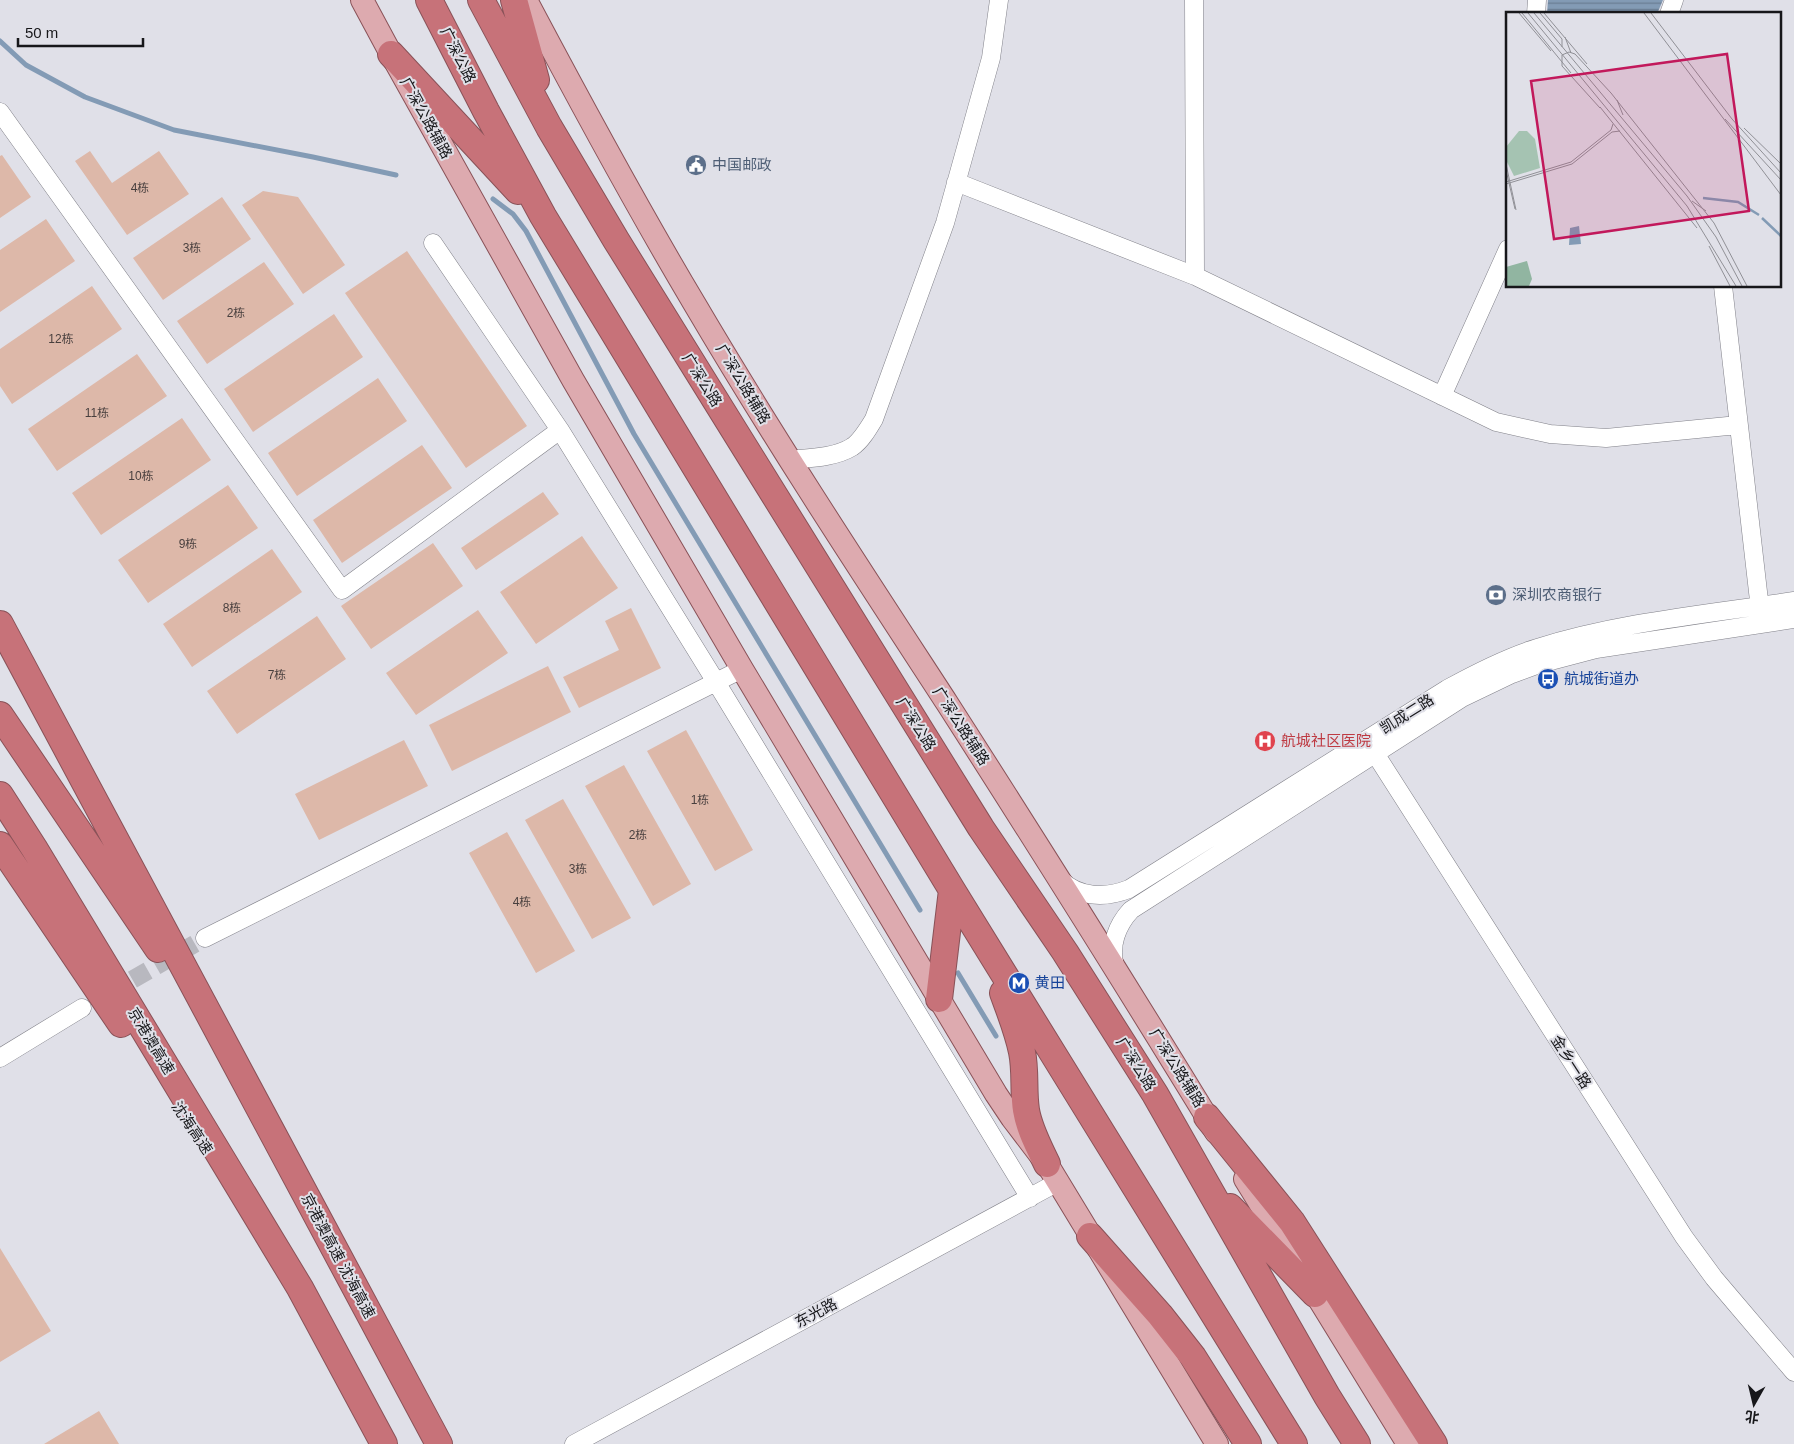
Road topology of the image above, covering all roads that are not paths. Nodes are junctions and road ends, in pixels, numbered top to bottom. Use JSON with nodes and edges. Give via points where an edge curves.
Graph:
{"nodes":[{"id":1,"x":362,"y":0,"type":"edge"},
{"id":2,"x":430,"y":0,"type":"edge"},
{"id":3,"x":481,"y":0,"type":"edge"},
{"id":4,"x":514,"y":0,"type":"edge"},
{"id":5,"x":526,"y":0,"type":"edge"},
{"id":6,"x":999,"y":0,"type":"edge"},
{"id":7,"x":1194,"y":0,"type":"edge"},
{"id":8,"x":1674,"y":0,"type":"edge"},
{"id":9,"x":1670,"y":12,"type":"edge"},
{"id":10,"x":391,"y":54,"type":"junction"},
{"id":11,"x":0,"y":112,"type":"edge"},
{"id":12,"x":549,"y":127,"type":"junction"},
{"id":13,"x":956,"y":182,"type":"junction"},
{"id":14,"x":542,"y":216,"type":"junction"},
{"id":15,"x":433,"y":243,"type":"dead end"},
{"id":16,"x":1506,"y":253,"type":"edge"},
{"id":17,"x":1195,"y":276,"type":"junction"},
{"id":18,"x":1723,"y":288,"type":"edge"},
{"id":19,"x":1442,"y":396,"type":"junction"},
{"id":20,"x":1738,"y":425,"type":"junction"},
{"id":21,"x":560,"y":430,"type":"junction"},
{"id":22,"x":790,"y":460,"type":"junction"},
{"id":23,"x":1794,"y":601,"type":"edge"},
{"id":24,"x":1761,"y":615,"type":"junction"},
{"id":25,"x":1794,"y":618,"type":"edge"},
{"id":26,"x":0,"y":624,"type":"edge"},
{"id":27,"x":742,"y":669,"type":"junction"},
{"id":28,"x":716,"y":682,"type":"junction"},
{"id":29,"x":0,"y":715,"type":"edge"},
{"id":30,"x":1370,"y":747,"type":"junction"},
{"id":31,"x":0,"y":795,"type":"edge"},
{"id":32,"x":0,"y":845,"type":"edge"},
{"id":33,"x":1056,"y":876,"type":"junction"},
{"id":34,"x":952,"y":890,"type":"junction"},
{"id":35,"x":978,"y":932,"type":"junction"},
{"id":36,"x":205,"y":938,"type":"tunnel mouth"},
{"id":37,"x":1116,"y":972,"type":"junction"},
{"id":38,"x":939,"y":999,"type":"junction"},
{"id":39,"x":82,"y":1008,"type":"dead end"},
{"id":40,"x":0,"y":1058,"type":"edge"},
{"id":41,"x":238,"y":1067,"type":"junction"},
{"id":42,"x":1207,"y":1116,"type":"junction"},
{"id":43,"x":1052,"y":1174,"type":"junction"},
{"id":44,"x":1205,"y":1183,"type":"junction"},
{"id":45,"x":1030,"y":1198,"type":"junction"},
{"id":46,"x":1090,"y":1236,"type":"junction"},
{"id":47,"x":300,"y":1288,"type":"junction"},
{"id":48,"x":1315,"y":1294,"type":"junction"},
{"id":49,"x":1794,"y":1372,"type":"edge"},
{"id":50,"x":384,"y":1444,"type":"edge"},
{"id":51,"x":439,"y":1444,"type":"edge"},
{"id":52,"x":574,"y":1444,"type":"edge"},
{"id":53,"x":1217,"y":1444,"type":"edge"},
{"id":54,"x":1248,"y":1444,"type":"edge"},
{"id":55,"x":1294,"y":1444,"type":"edge"},
{"id":56,"x":1357,"y":1444,"type":"edge"},
{"id":57,"x":1408,"y":1444,"type":"edge"},
{"id":58,"x":1434,"y":1444,"type":"edge"}],
"edges":[{"from":1,"to":10,"type":"main road","name":"广深公路辅路"},
{"from":2,"to":14,"type":"highway","name":"广深公路"},
{"from":3,"to":12,"type":"highway","name":"广深公路"},
{"from":4,"to":12,"type":"highway"},
{"from":5,"to":22,"type":"main road","name":"广深公路辅路","via":[[614,165],[694,305]]},
{"from":6,"to":13,"type":"street","via":[[991,58]]},
{"from":7,"to":17,"type":"street"},
{"from":8,"to":9,"type":"street"},
{"from":10,"to":14,"type":"highway"},
{"from":10,"to":27,"type":"main road","name":"广深公路辅路","via":[[569,372]]},
{"from":11,"to":21,"type":"street","via":[[342,590]]},
{"from":12,"to":44,"type":"highway","name":"广深公路","via":[[981,828],[1150,1086]]},
{"from":13,"to":17,"type":"street"},
{"from":13,"to":22,"type":"street","via":[[945,223],[874,419],[853,447],[837,454]]},
{"from":14,"to":34,"type":"highway","name":"广深公路"},
{"from":15,"to":21,"type":"street"},
{"from":16,"to":19,"type":"street"},
{"from":17,"to":19,"type":"street"},
{"from":18,"to":20,"type":"street"},
{"from":19,"to":20,"type":"street","via":[[1496,422],[1550,434],[1606,438]]},
{"from":20,"to":24,"type":"street"},
{"from":21,"to":28,"type":"street"},
{"from":22,"to":33,"type":"main road","name":"广深公路辅路"},
{"from":23,"to":24,"type":"street","name":"凯成二路"},
{"from":24,"to":25,"type":"street","name":"凯成二路"},
{"from":24,"to":30,"type":"street","name":"凯成二路","via":[[1539,664],[1462,698]]},
{"from":26,"to":41,"type":"highway"},
{"from":27,"to":28,"type":"street"},
{"from":27,"to":38,"type":"main road","name":"广深公路辅路"},
{"from":28,"to":36,"type":"street"},
{"from":28,"to":45,"type":"street"},
{"from":29,"to":41,"type":"highway"},
{"from":30,"to":33,"type":"street","name":"凯成二路","via":[[1129,889],[1112,894],[1087,894],[1071,889]]},
{"from":30,"to":37,"type":"street","name":"凯成二路","via":[[1131,910],[1120,925],[1113,944]]},
{"from":30,"to":49,"type":"street","name":"金乡一路","via":[[1684,1238]]},
{"from":31,"to":47,"type":"highway","name":"京港澳高速"},
{"from":32,"to":47,"type":"highway","name":"沈海高速"},
{"from":33,"to":37,"type":"main road","name":"广深公路辅路"},
{"from":34,"to":35,"type":"highway","name":"广深公路"},
{"from":34,"to":38,"type":"highway"},
{"from":35,"to":43,"type":"highway","via":[[1020,1040],[1028,1117]]},
{"from":35,"to":55,"type":"highway","name":"广深公路"},
{"from":37,"to":42,"type":"main road","name":"广深公路辅路"},
{"from":38,"to":43,"type":"main road","name":"广深公路辅路","via":[[1012,1118]]},
{"from":39,"to":40,"type":"street"},
{"from":41,"to":51,"type":"highway","name":"京港澳高速 沈海高速"},
{"from":42,"to":48,"type":"main road","name":"广深公路辅路"},
{"from":42,"to":58,"type":"highway","via":[[1292,1222]]},
{"from":43,"to":45,"type":"street","name":"东光路"},
{"from":43,"to":46,"type":"main road","name":"广深公路辅路"},
{"from":44,"to":48,"type":"highway"},
{"from":44,"to":56,"type":"highway","name":"广深公路"},
{"from":45,"to":52,"type":"street","name":"东光路"},
{"from":46,"to":53,"type":"main road","name":"广深公路辅路"},
{"from":46,"to":54,"type":"highway","via":[[1193,1357]]},
{"from":47,"to":50,"type":"highway"},
{"from":48,"to":57,"type":"main road","name":"广深公路辅路"}]}
